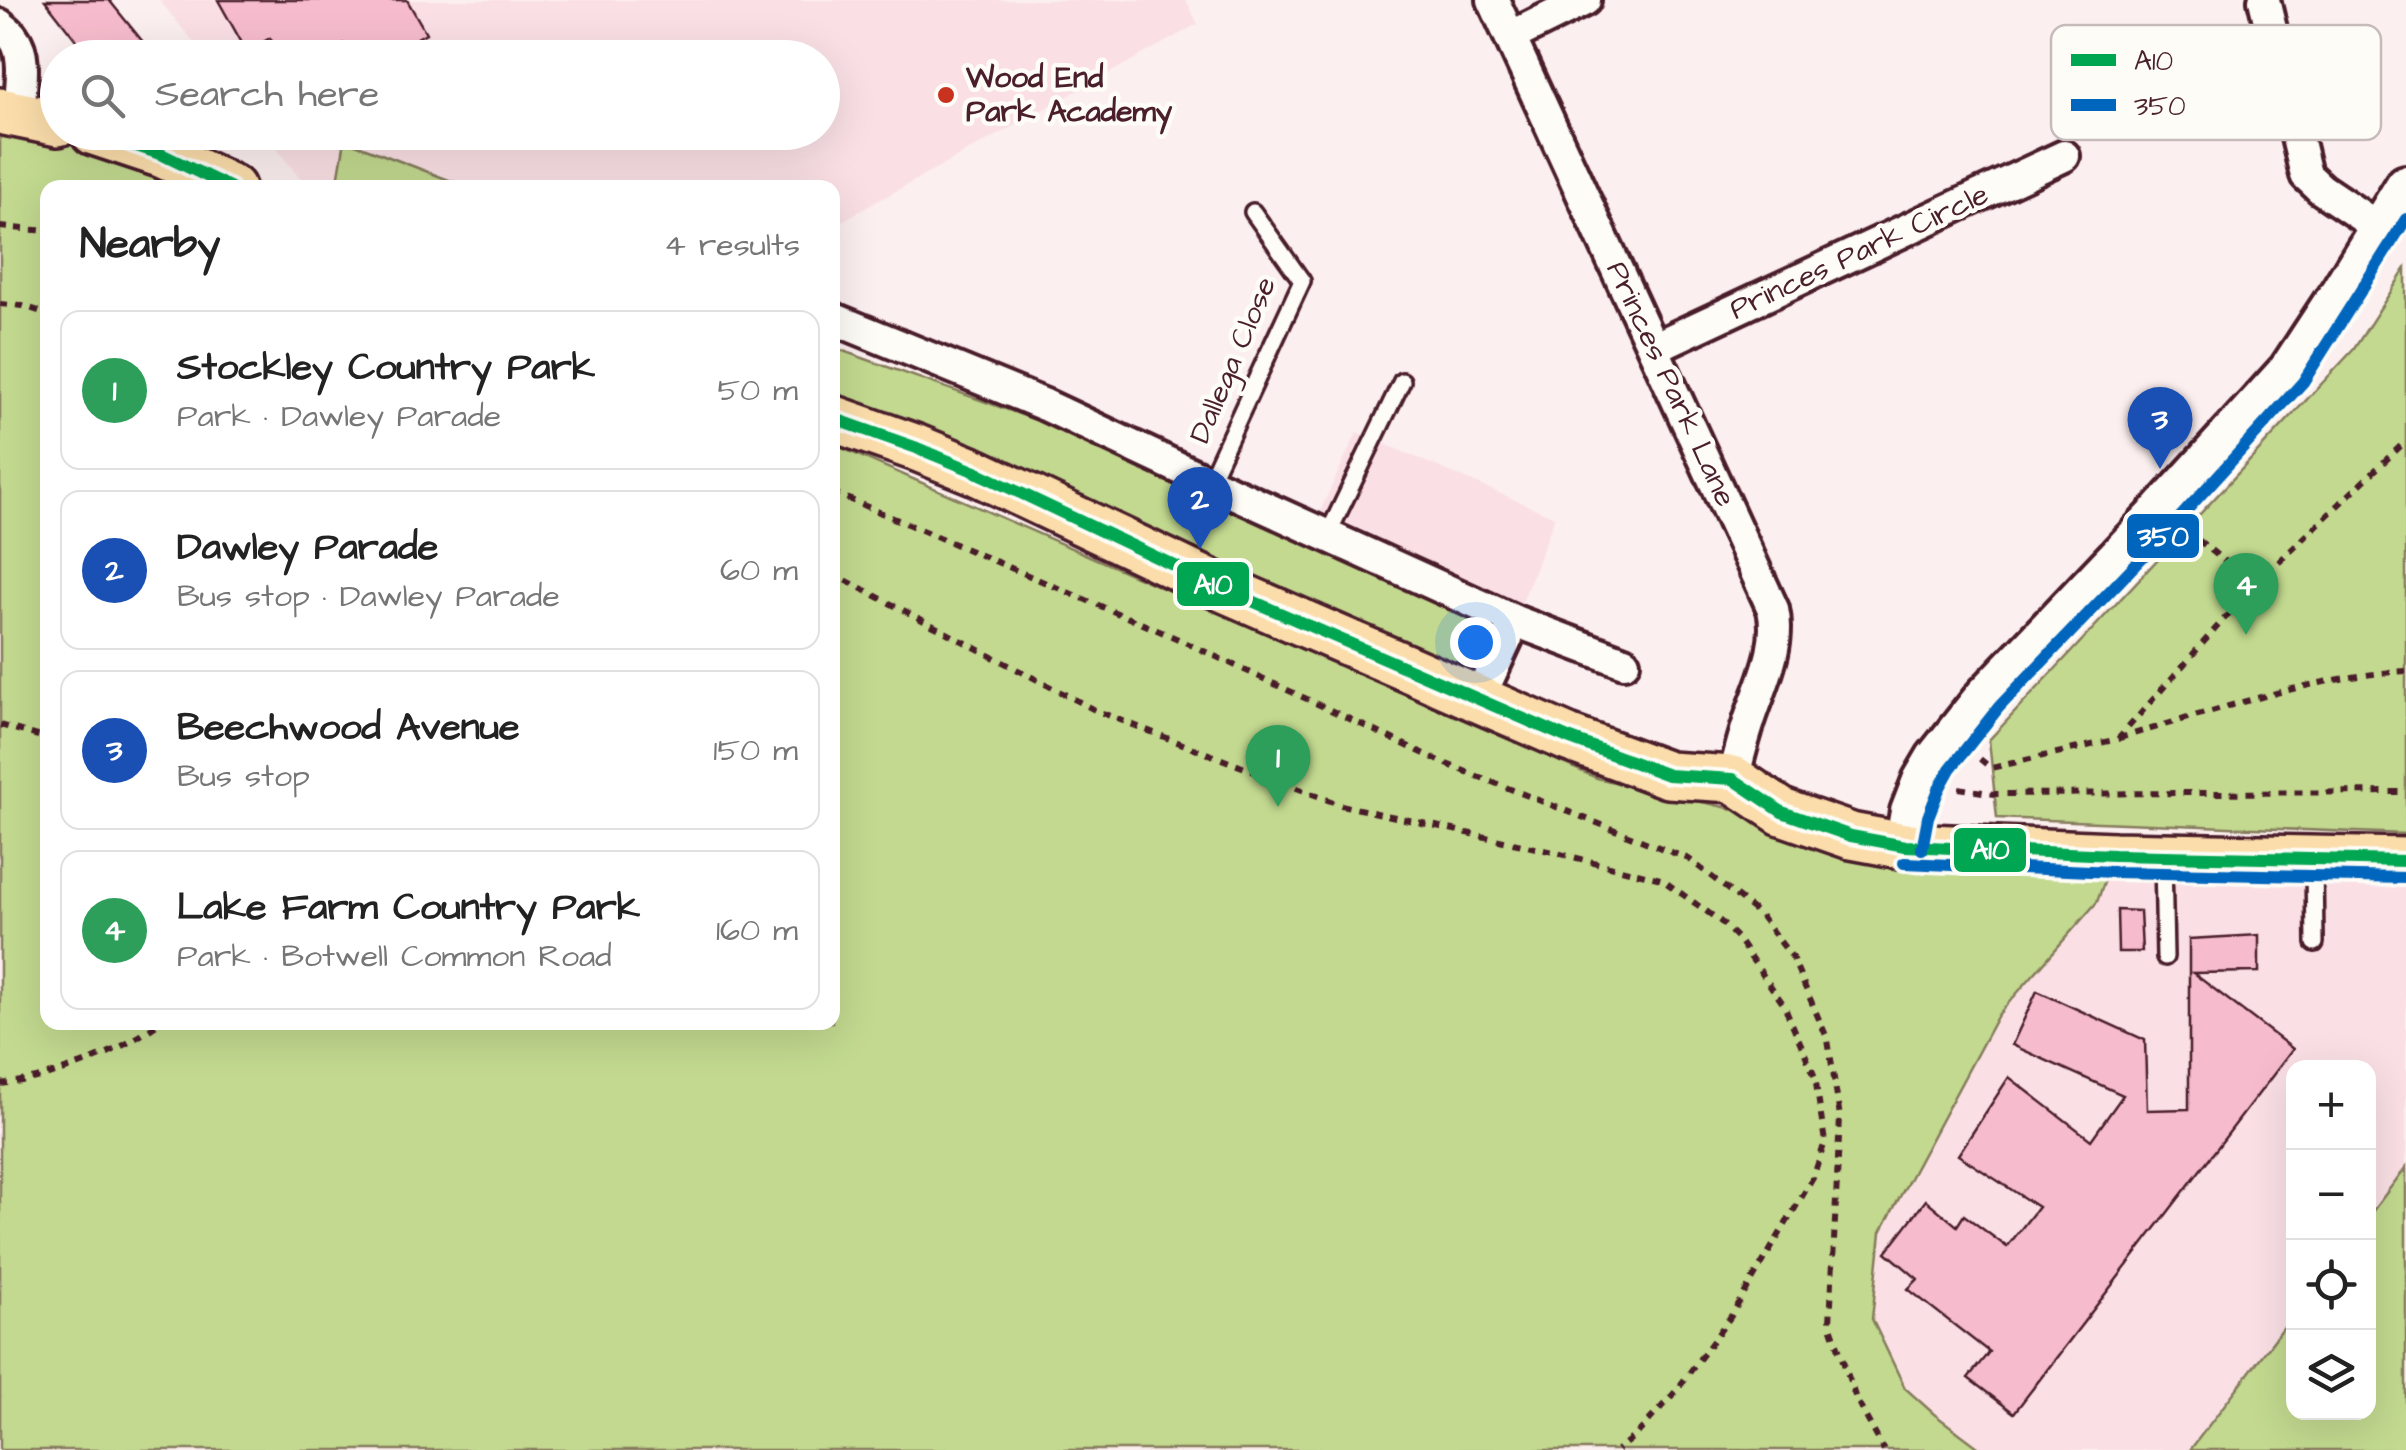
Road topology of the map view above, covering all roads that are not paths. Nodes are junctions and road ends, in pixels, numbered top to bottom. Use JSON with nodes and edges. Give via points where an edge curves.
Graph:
{"nodes":[{"id":1,"x":1492,"y":0,"type":"edge"},
{"id":2,"x":1586,"y":0,"type":"edge"},
{"id":3,"x":2264,"y":0,"type":"edge"},
{"id":4,"x":0,"y":25,"type":"edge"},
{"id":5,"x":2270,"y":25,"type":"edge"},
{"id":6,"x":1510,"y":37,"type":"junction"},
{"id":7,"x":26,"y":116,"type":"edge"},
{"id":8,"x":2298,"y":140,"type":"edge"},
{"id":9,"x":148,"y":150,"type":"edge"},
{"id":10,"x":2064,"y":156,"type":"dead end"},
{"id":11,"x":215,"y":180,"type":"edge"},
{"id":12,"x":2406,"y":186,"type":"edge"},
{"id":13,"x":1253,"y":212,"type":"dead end"},
{"id":14,"x":2379,"y":228,"type":"junction"},
{"id":15,"x":840,"y":321,"type":"edge"},
{"id":16,"x":1653,"y":348,"type":"junction"},
{"id":17,"x":1402,"y":381,"type":"dead end"},
{"id":18,"x":840,"y":421,"type":"edge"},
{"id":19,"x":1209,"y":482,"type":"junction"},
{"id":20,"x":1328,"y":534,"type":"junction"},
{"id":21,"x":1515,"y":621,"type":"junction"},
{"id":22,"x":1624,"y":662,"type":"dead end"},
{"id":23,"x":1479,"y":700,"type":"junction"},
{"id":24,"x":1733,"y":779,"type":"junction"},
{"id":25,"x":1904,"y":846,"type":"junction"},
{"id":26,"x":2163,"y":855,"type":"junction"},
{"id":27,"x":2314,"y":859,"type":"junction"},
{"id":28,"x":2406,"y":861,"type":"edge"},
{"id":29,"x":2315,"y":943,"type":"dead end"},
{"id":30,"x":2165,"y":957,"type":"dead end"}],
"edges":[{"from":1,"to":6,"type":"street","name":"Princes Park Lane"},
{"from":2,"to":6,"type":"street"},
{"from":3,"to":5,"type":"street"},
{"from":4,"to":7,"type":"street","via":[[19,49]]},
{"from":6,"to":16,"type":"street","name":"Princes Park Lane"},
{"from":8,"to":14,"type":"street","via":[[2306,175]]},
{"from":9,"to":11,"type":"main road"},
{"from":10,"to":16,"type":"street","name":"Princes Park Circle"},
{"from":12,"to":14,"type":"street"},
{"from":13,"to":19,"type":"lane","name":"Dallega Close","via":[[1302,281]]},
{"from":14,"to":25,"type":"street","via":[[2289,371],[1936,758],[1911,812]]},
{"from":15,"to":19,"type":"street","via":[[1045,404]]},
{"from":16,"to":24,"type":"street","name":"Princes Park Lane","via":[[1776,622]]},
{"from":17,"to":20,"type":"lane"},
{"from":18,"to":23,"type":"main road","via":[[976,472]]},
{"from":19,"to":20,"type":"street"},
{"from":20,"to":21,"type":"street"},
{"from":21,"to":22,"type":"street"},
{"from":21,"to":23,"type":"street"},
{"from":23,"to":24,"type":"main road","via":[[1648,769]]},
{"from":24,"to":25,"type":"main road","via":[[1794,818]]},
{"from":25,"to":26,"type":"main road"},
{"from":26,"to":27,"type":"main road"},
{"from":26,"to":30,"type":"lane"},
{"from":27,"to":28,"type":"main road"},
{"from":27,"to":29,"type":"lane"}]}
